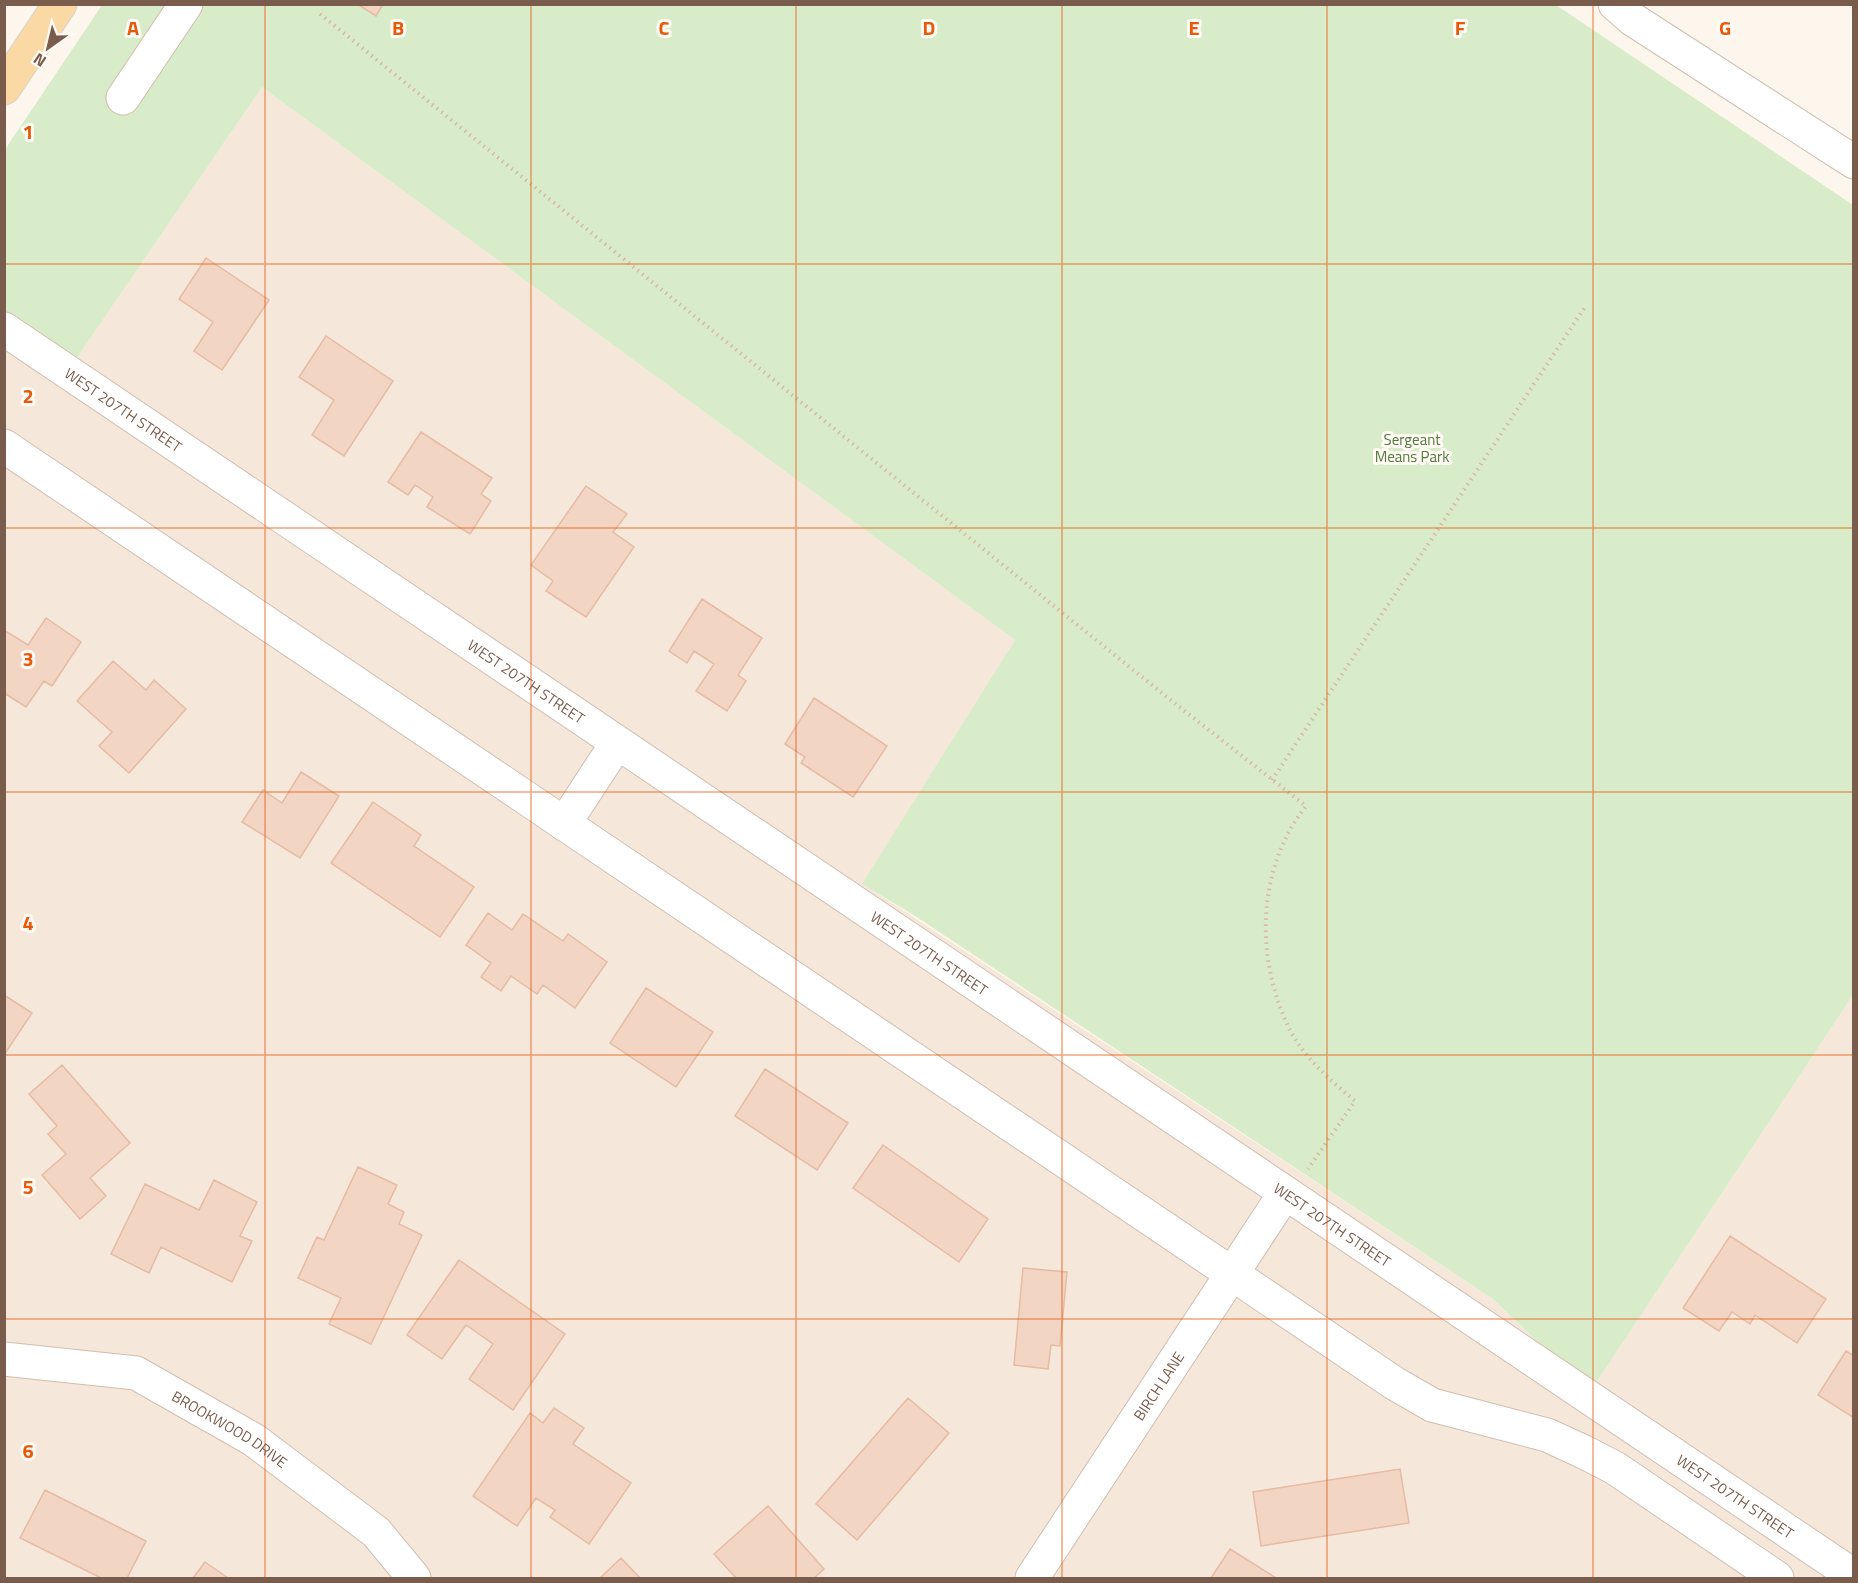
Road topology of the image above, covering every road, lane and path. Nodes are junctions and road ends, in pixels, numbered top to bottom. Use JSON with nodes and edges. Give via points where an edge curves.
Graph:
{"nodes":[{"id":1,"x":60,"y":4,"type":"edge"},
{"id":2,"x":186,"y":4,"type":"edge"},
{"id":3,"x":1615,"y":4,"type":"edge"},
{"id":4,"x":320,"y":14,"type":"dead end"},
{"id":5,"x":4,"y":88,"type":"edge"},
{"id":6,"x":123,"y":98,"type":"dead end"},
{"id":7,"x":1854,"y":162,"type":"edge"},
{"id":8,"x":1585,"y":307,"type":"dead end"},
{"id":9,"x":4,"y":329,"type":"edge"},
{"id":10,"x":4,"y":446,"type":"edge"},
{"id":11,"x":617,"y":742,"type":"junction"},
{"id":12,"x":1272,"y":780,"type":"junction"},
{"id":13,"x":564,"y":824,"type":"junction"},
{"id":14,"x":1285,"y":1192,"type":"junction"},
{"id":15,"x":1229,"y":1274,"type":"junction"},
{"id":16,"x":4,"y":1359,"type":"edge"},
{"id":17,"x":1854,"y":1576,"type":"edge"},
{"id":18,"x":414,"y":1578,"type":"edge"},
{"id":19,"x":1032,"y":1578,"type":"edge"},
{"id":20,"x":1778,"y":1578,"type":"edge"}],
"edges":[{"from":1,"to":5,"type":"main road"},
{"from":2,"to":6,"type":"street"},
{"from":3,"to":7,"type":"street","via":[[1632,19]]},
{"from":4,"to":12,"type":"path"},
{"from":8,"to":12,"type":"path"},
{"from":9,"to":11,"type":"street","name":"WEST 207TH STREET"},
{"from":10,"to":13,"type":"street"},
{"from":11,"to":13,"type":"street"},
{"from":11,"to":14,"type":"street","name":"WEST 207TH STREET"},
{"from":12,"to":14,"type":"path","via":[[1306,806],[1278,851],[1271,871],[1266,933],[1275,994],[1289,1028],[1306,1054],[1355,1101],[1299,1181]]},
{"from":13,"to":15,"type":"street"},
{"from":14,"to":15,"type":"street","name":"BIRCH LANE"},
{"from":14,"to":17,"type":"street","name":"WEST 207TH STREET"},
{"from":15,"to":19,"type":"street","name":"BIRCH LANE"},
{"from":15,"to":20,"type":"street","via":[[1432,1405],[1547,1435],[1615,1468]]},
{"from":16,"to":18,"type":"street","name":"BROOKWOOD DRIVE","via":[[136,1373],[263,1447],[376,1532]]}]}
